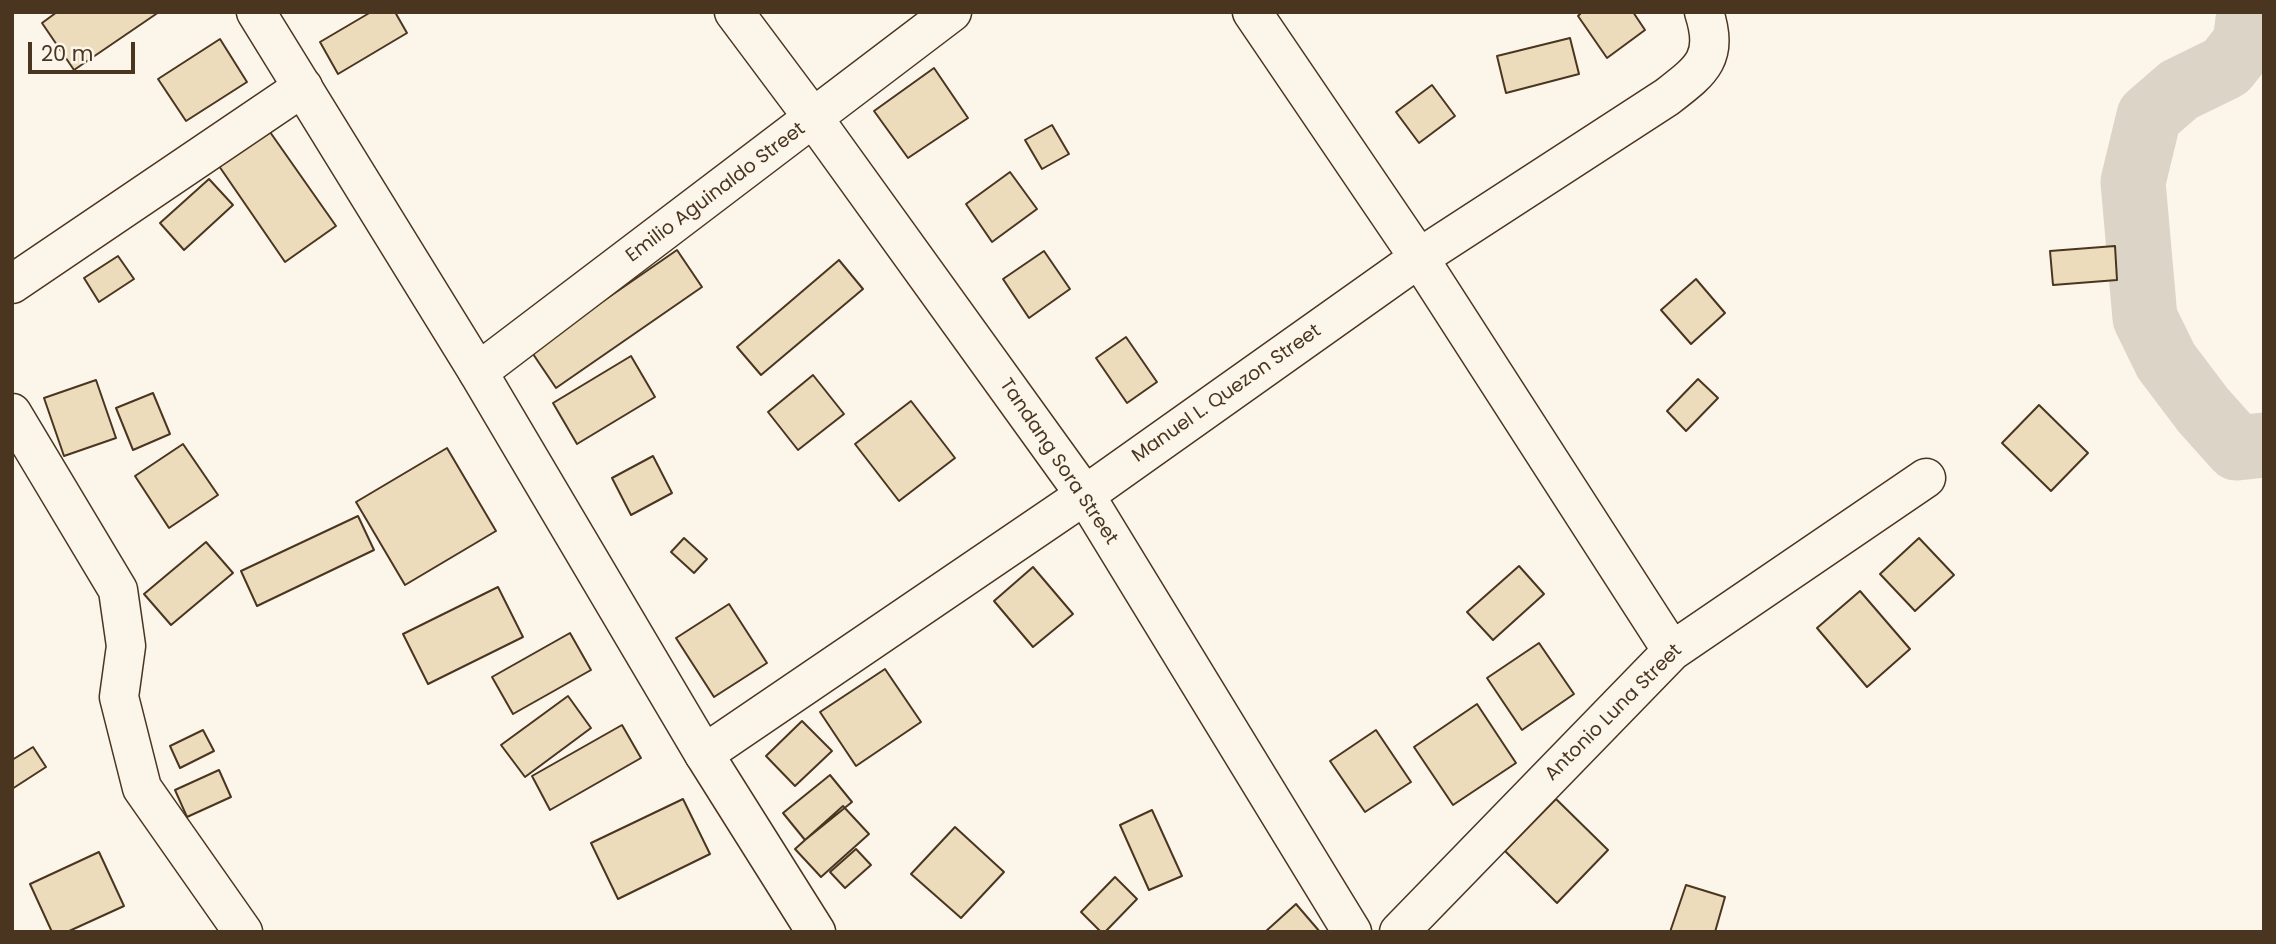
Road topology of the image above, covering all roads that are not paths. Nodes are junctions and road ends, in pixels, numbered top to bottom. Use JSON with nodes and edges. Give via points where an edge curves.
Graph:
{"nodes":[{"id":1,"x":256,"y":12,"type":"edge"},
{"id":2,"x":734,"y":12,"type":"edge"},
{"id":3,"x":952,"y":12,"type":"edge"},
{"id":4,"x":1252,"y":12,"type":"edge"},
{"id":5,"x":1704,"y":12,"type":"edge"},
{"id":6,"x":303,"y":87,"type":"junction"},
{"id":7,"x":814,"y":119,"type":"junction"},
{"id":8,"x":1419,"y":258,"type":"junction"},
{"id":9,"x":12,"y":284,"type":"edge"},
{"id":10,"x":478,"y":372,"type":"junction"},
{"id":11,"x":12,"y":413,"type":"edge"},
{"id":12,"x":1926,"y":478,"type":"dead end"},
{"id":13,"x":1085,"y":495,"type":"junction"},
{"id":14,"x":1672,"y":651,"type":"junction"},
{"id":15,"x":704,"y":754,"type":"junction"},
{"id":16,"x":243,"y":932,"type":"edge"},
{"id":17,"x":816,"y":932,"type":"edge"},
{"id":18,"x":1352,"y":932,"type":"edge"},
{"id":19,"x":1399,"y":932,"type":"edge"}],
"edges":[{"from":1,"to":6,"type":"street"},
{"from":2,"to":7,"type":"street","name":"Tandang Sora Street"},
{"from":3,"to":7,"type":"street","name":"Emilio Aguinaldo Street"},
{"from":4,"to":8,"type":"street"},
{"from":5,"to":8,"type":"street","name":"Manuel L. Quezon Street","via":[[1711,48],[1689,80]]},
{"from":6,"to":9,"type":"street"},
{"from":6,"to":10,"type":"street"},
{"from":7,"to":10,"type":"street","name":"Emilio Aguinaldo Street"},
{"from":7,"to":13,"type":"street","name":"Tandang Sora Street"},
{"from":8,"to":13,"type":"street","name":"Manuel L. Quezon Street"},
{"from":8,"to":14,"type":"street"},
{"from":10,"to":15,"type":"street"},
{"from":11,"to":16,"type":"street","via":[[118,590],[126,646],[119,697],[142,788]]},
{"from":12,"to":14,"type":"street","name":"Antonio Luna Street"},
{"from":13,"to":15,"type":"street","name":"Manuel L. Quezon Street"},
{"from":13,"to":18,"type":"street","name":"Tandang Sora Street"},
{"from":14,"to":19,"type":"street","name":"Antonio Luna Street"},
{"from":15,"to":17,"type":"street"}]}
